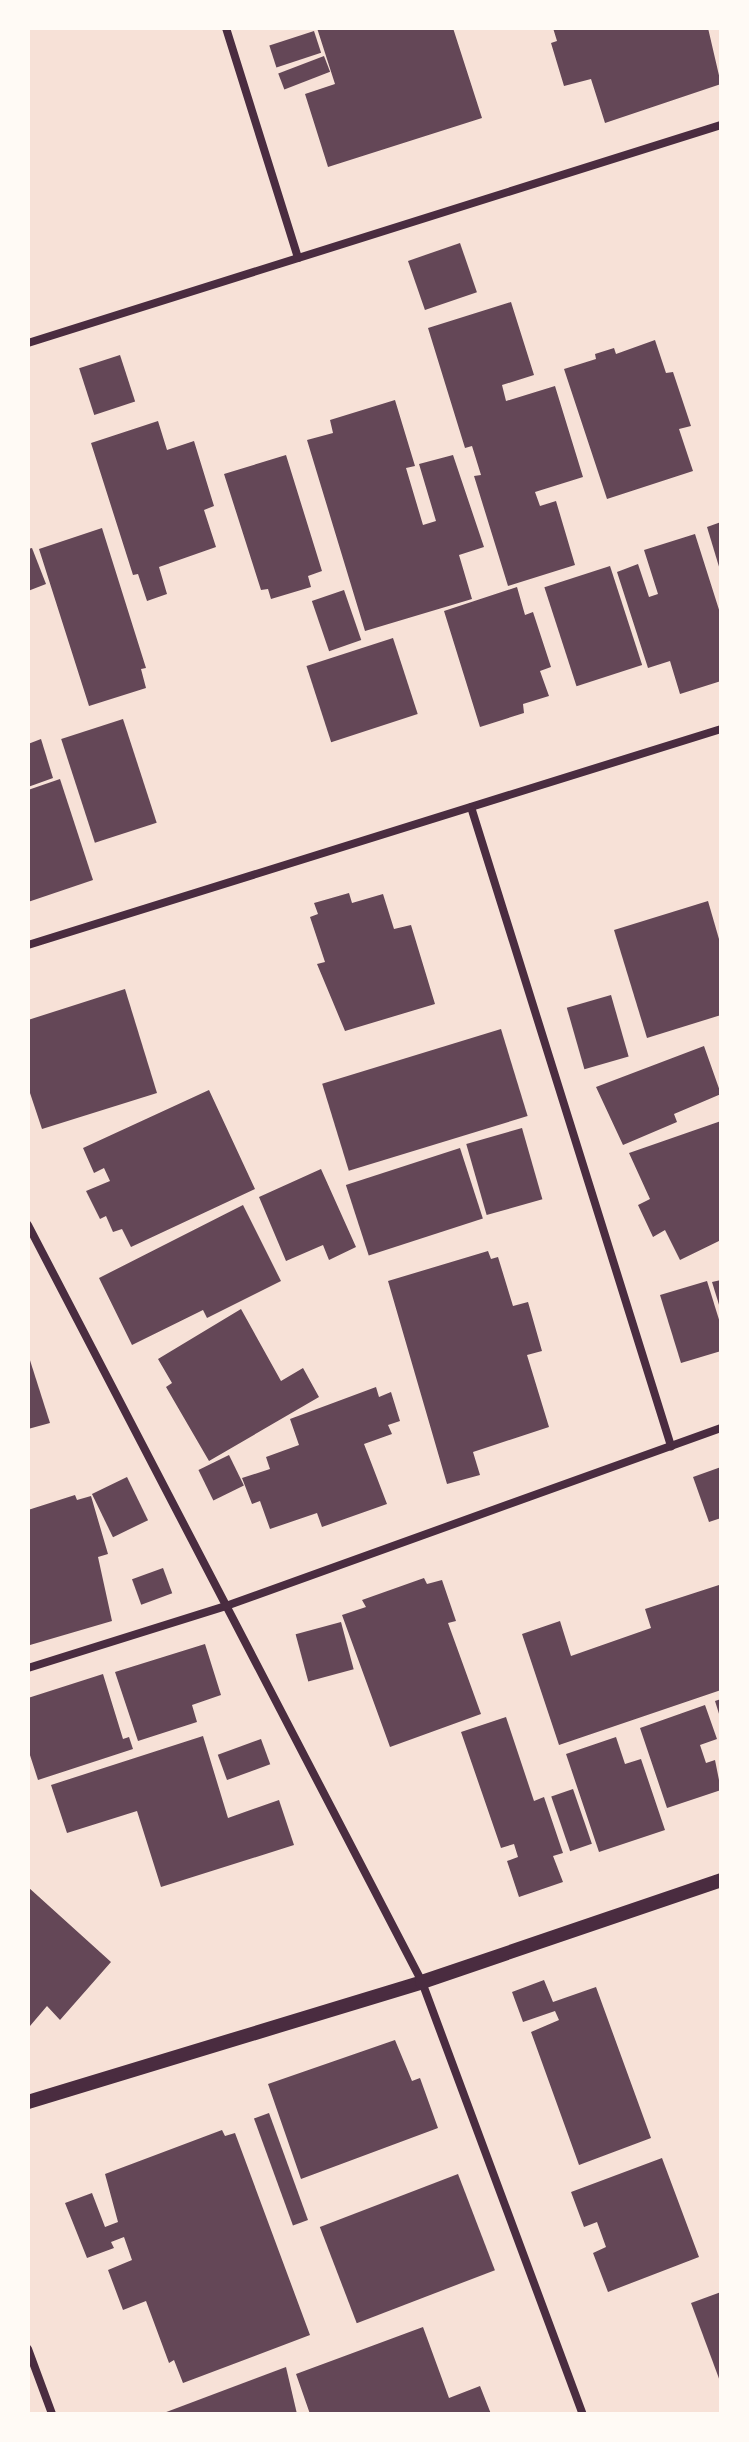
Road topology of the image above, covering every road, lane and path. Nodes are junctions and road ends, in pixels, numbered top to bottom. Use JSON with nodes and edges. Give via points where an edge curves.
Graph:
{"nodes":[{"id":1,"x":226,"y":28,"type":"edge"},
{"id":2,"x":721,"y":125,"type":"edge"},
{"id":3,"x":298,"y":258,"type":"junction"},
{"id":4,"x":28,"y":343,"type":"edge"},
{"id":5,"x":721,"y":729,"type":"edge"},
{"id":6,"x":471,"y":807,"type":"junction"},
{"id":7,"x":28,"y":945,"type":"edge"},
{"id":8,"x":28,"y":1225,"type":"edge"},
{"id":9,"x":721,"y":1428,"type":"edge"},
{"id":10,"x":671,"y":1446,"type":"junction"},
{"id":11,"x":226,"y":1606,"type":"junction"},
{"id":12,"x":28,"y":1668,"type":"edge"},
{"id":13,"x":721,"y":1880,"type":"edge"},
{"id":14,"x":422,"y":1982,"type":"junction"},
{"id":15,"x":28,"y":2102,"type":"edge"},
{"id":16,"x":28,"y":2349,"type":"edge"},
{"id":17,"x":52,"y":2414,"type":"edge"},
{"id":18,"x":583,"y":2414,"type":"edge"}],
"edges":[{"from":1,"to":3,"type":"street"},
{"from":2,"to":3,"type":"street"},
{"from":3,"to":4,"type":"street"},
{"from":5,"to":6,"type":"street"},
{"from":6,"to":7,"type":"street"},
{"from":6,"to":10,"type":"street"},
{"from":8,"to":11,"type":"street"},
{"from":9,"to":10,"type":"street"},
{"from":10,"to":11,"type":"street"},
{"from":11,"to":12,"type":"street"},
{"from":11,"to":14,"type":"street"},
{"from":13,"to":14,"type":"street"},
{"from":14,"to":15,"type":"street"},
{"from":14,"to":18,"type":"street"},
{"from":16,"to":17,"type":"street"}]}
